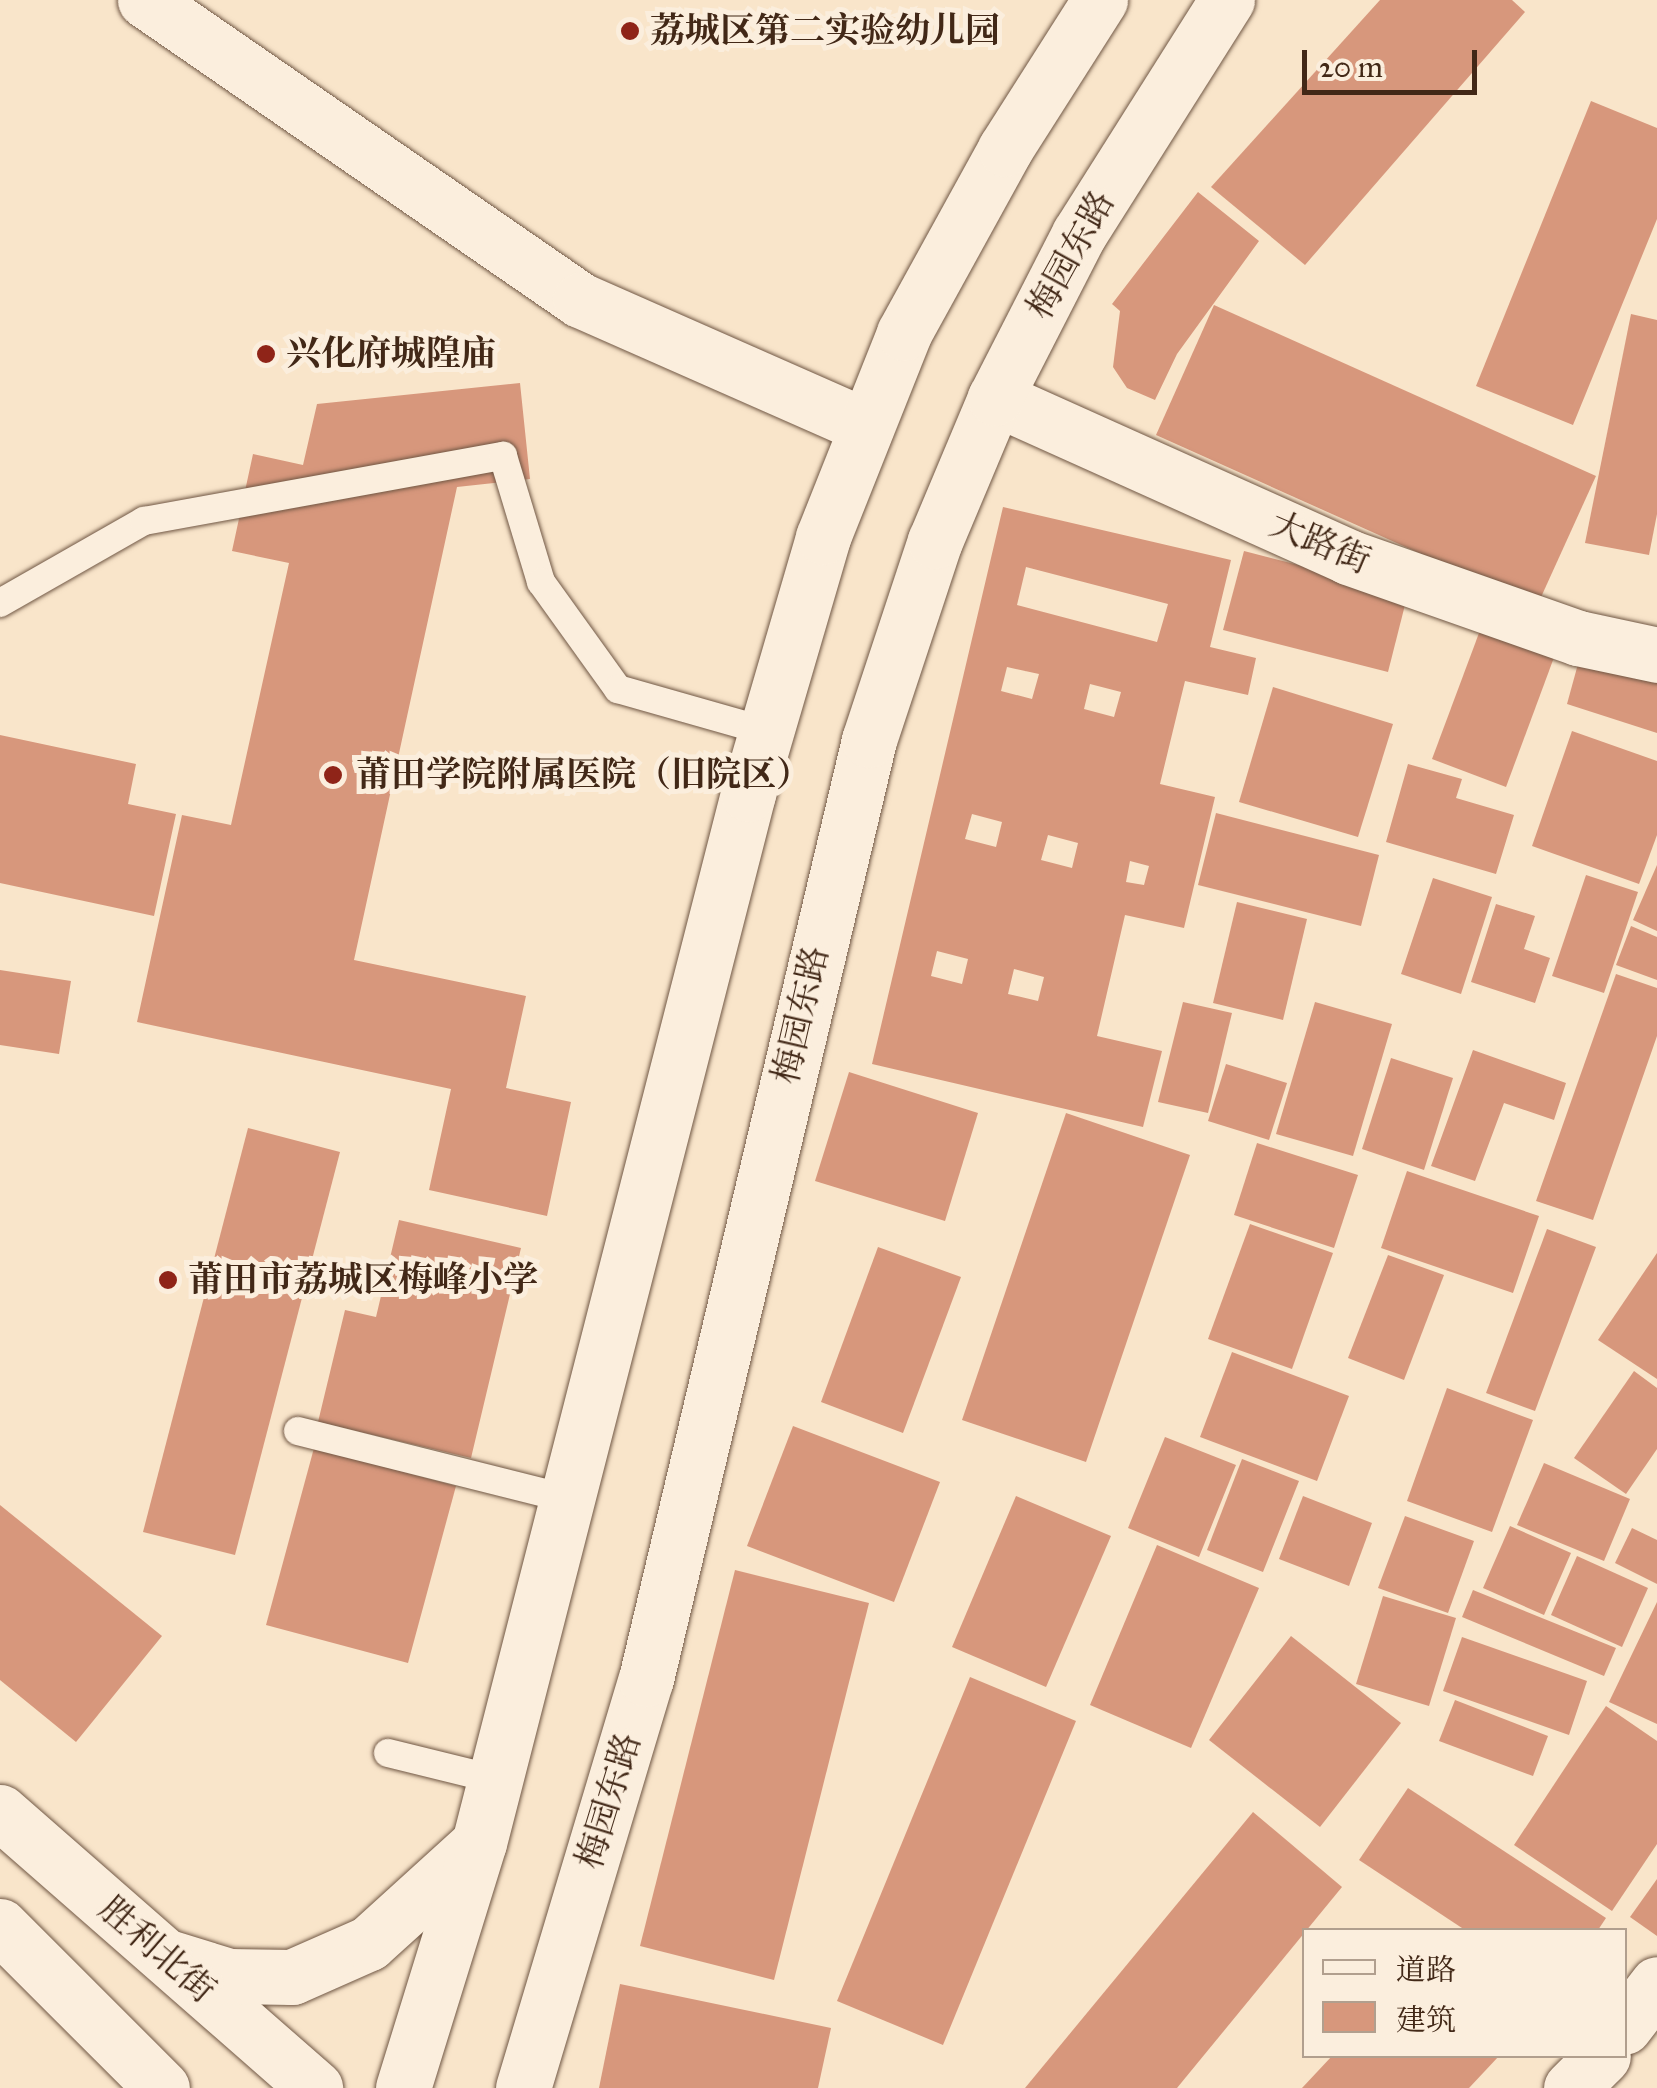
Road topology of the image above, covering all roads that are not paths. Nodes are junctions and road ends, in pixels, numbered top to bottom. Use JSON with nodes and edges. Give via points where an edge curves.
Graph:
{"nodes":[{"id":1,"x":144,"y":0,"type":"edge"},
{"id":2,"x":1100,"y":0,"type":"edge"},
{"id":3,"x":1227,"y":0,"type":"edge"},
{"id":4,"x":996,"y":398,"type":"junction"},
{"id":5,"x":864,"y":425,"type":"junction"},
{"id":6,"x":0,"y":603,"type":"edge"},
{"id":7,"x":1657,"y":655,"type":"edge"},
{"id":8,"x":765,"y":731,"type":"junction"},
{"id":9,"x":298,"y":1431,"type":"dead end"},
{"id":10,"x":569,"y":1499,"type":"junction"},
{"id":11,"x":388,"y":1752,"type":"dead end"},
{"id":12,"x":494,"y":1779,"type":"junction"},
{"id":13,"x":0,"y":1812,"type":"edge"},
{"id":14,"x":479,"y":1842,"type":"junction"},
{"id":15,"x":0,"y":1926,"type":"edge"},
{"id":16,"x":162,"y":1956,"type":"junction"},
{"id":17,"x":1657,"y":1984,"type":"edge"},
{"id":18,"x":1627,"y":2023,"type":"edge"},
{"id":19,"x":1601,"y":2058,"type":"edge"},
{"id":20,"x":162,"y":2088,"type":"edge"},
{"id":21,"x":315,"y":2088,"type":"edge"},
{"id":22,"x":403,"y":2088,"type":"edge"},
{"id":23,"x":523,"y":2088,"type":"edge"},
{"id":24,"x":1571,"y":2088,"type":"edge"}],
"edges":[{"from":1,"to":5,"type":"main road","via":[[580,300]]},
{"from":2,"to":5,"type":"main road","via":[[1005,149],[904,334]]},
{"from":3,"to":4,"type":"main road","name":"梅园东路","via":[[1078,234]]},
{"from":4,"to":7,"type":"main road","name":"大路街","via":[[1348,557],[1578,638]]},
{"from":4,"to":23,"type":"main road","name":"梅园东路","via":[[935,541],[869,740],[646,1679]]},
{"from":5,"to":8,"type":"main road"},
{"from":6,"to":8,"type":"lane","via":[[144,521],[503,456],[541,582],[618,689]]},
{"from":8,"to":10,"type":"main road"},
{"from":9,"to":10,"type":"lane"},
{"from":10,"to":12,"type":"main road"},
{"from":11,"to":12,"type":"lane"},
{"from":12,"to":14,"type":"main road"},
{"from":13,"to":16,"type":"main road","name":"胜利北街"},
{"from":14,"to":16,"type":"main road","via":[[369,1944],[292,1977],[229,1976]]},
{"from":14,"to":22,"type":"main road"},
{"from":15,"to":20,"type":"main road"},
{"from":16,"to":21,"type":"main road","name":"胜利北街"},
{"from":17,"to":18,"type":"main road"},
{"from":19,"to":24,"type":"main road"}]}
